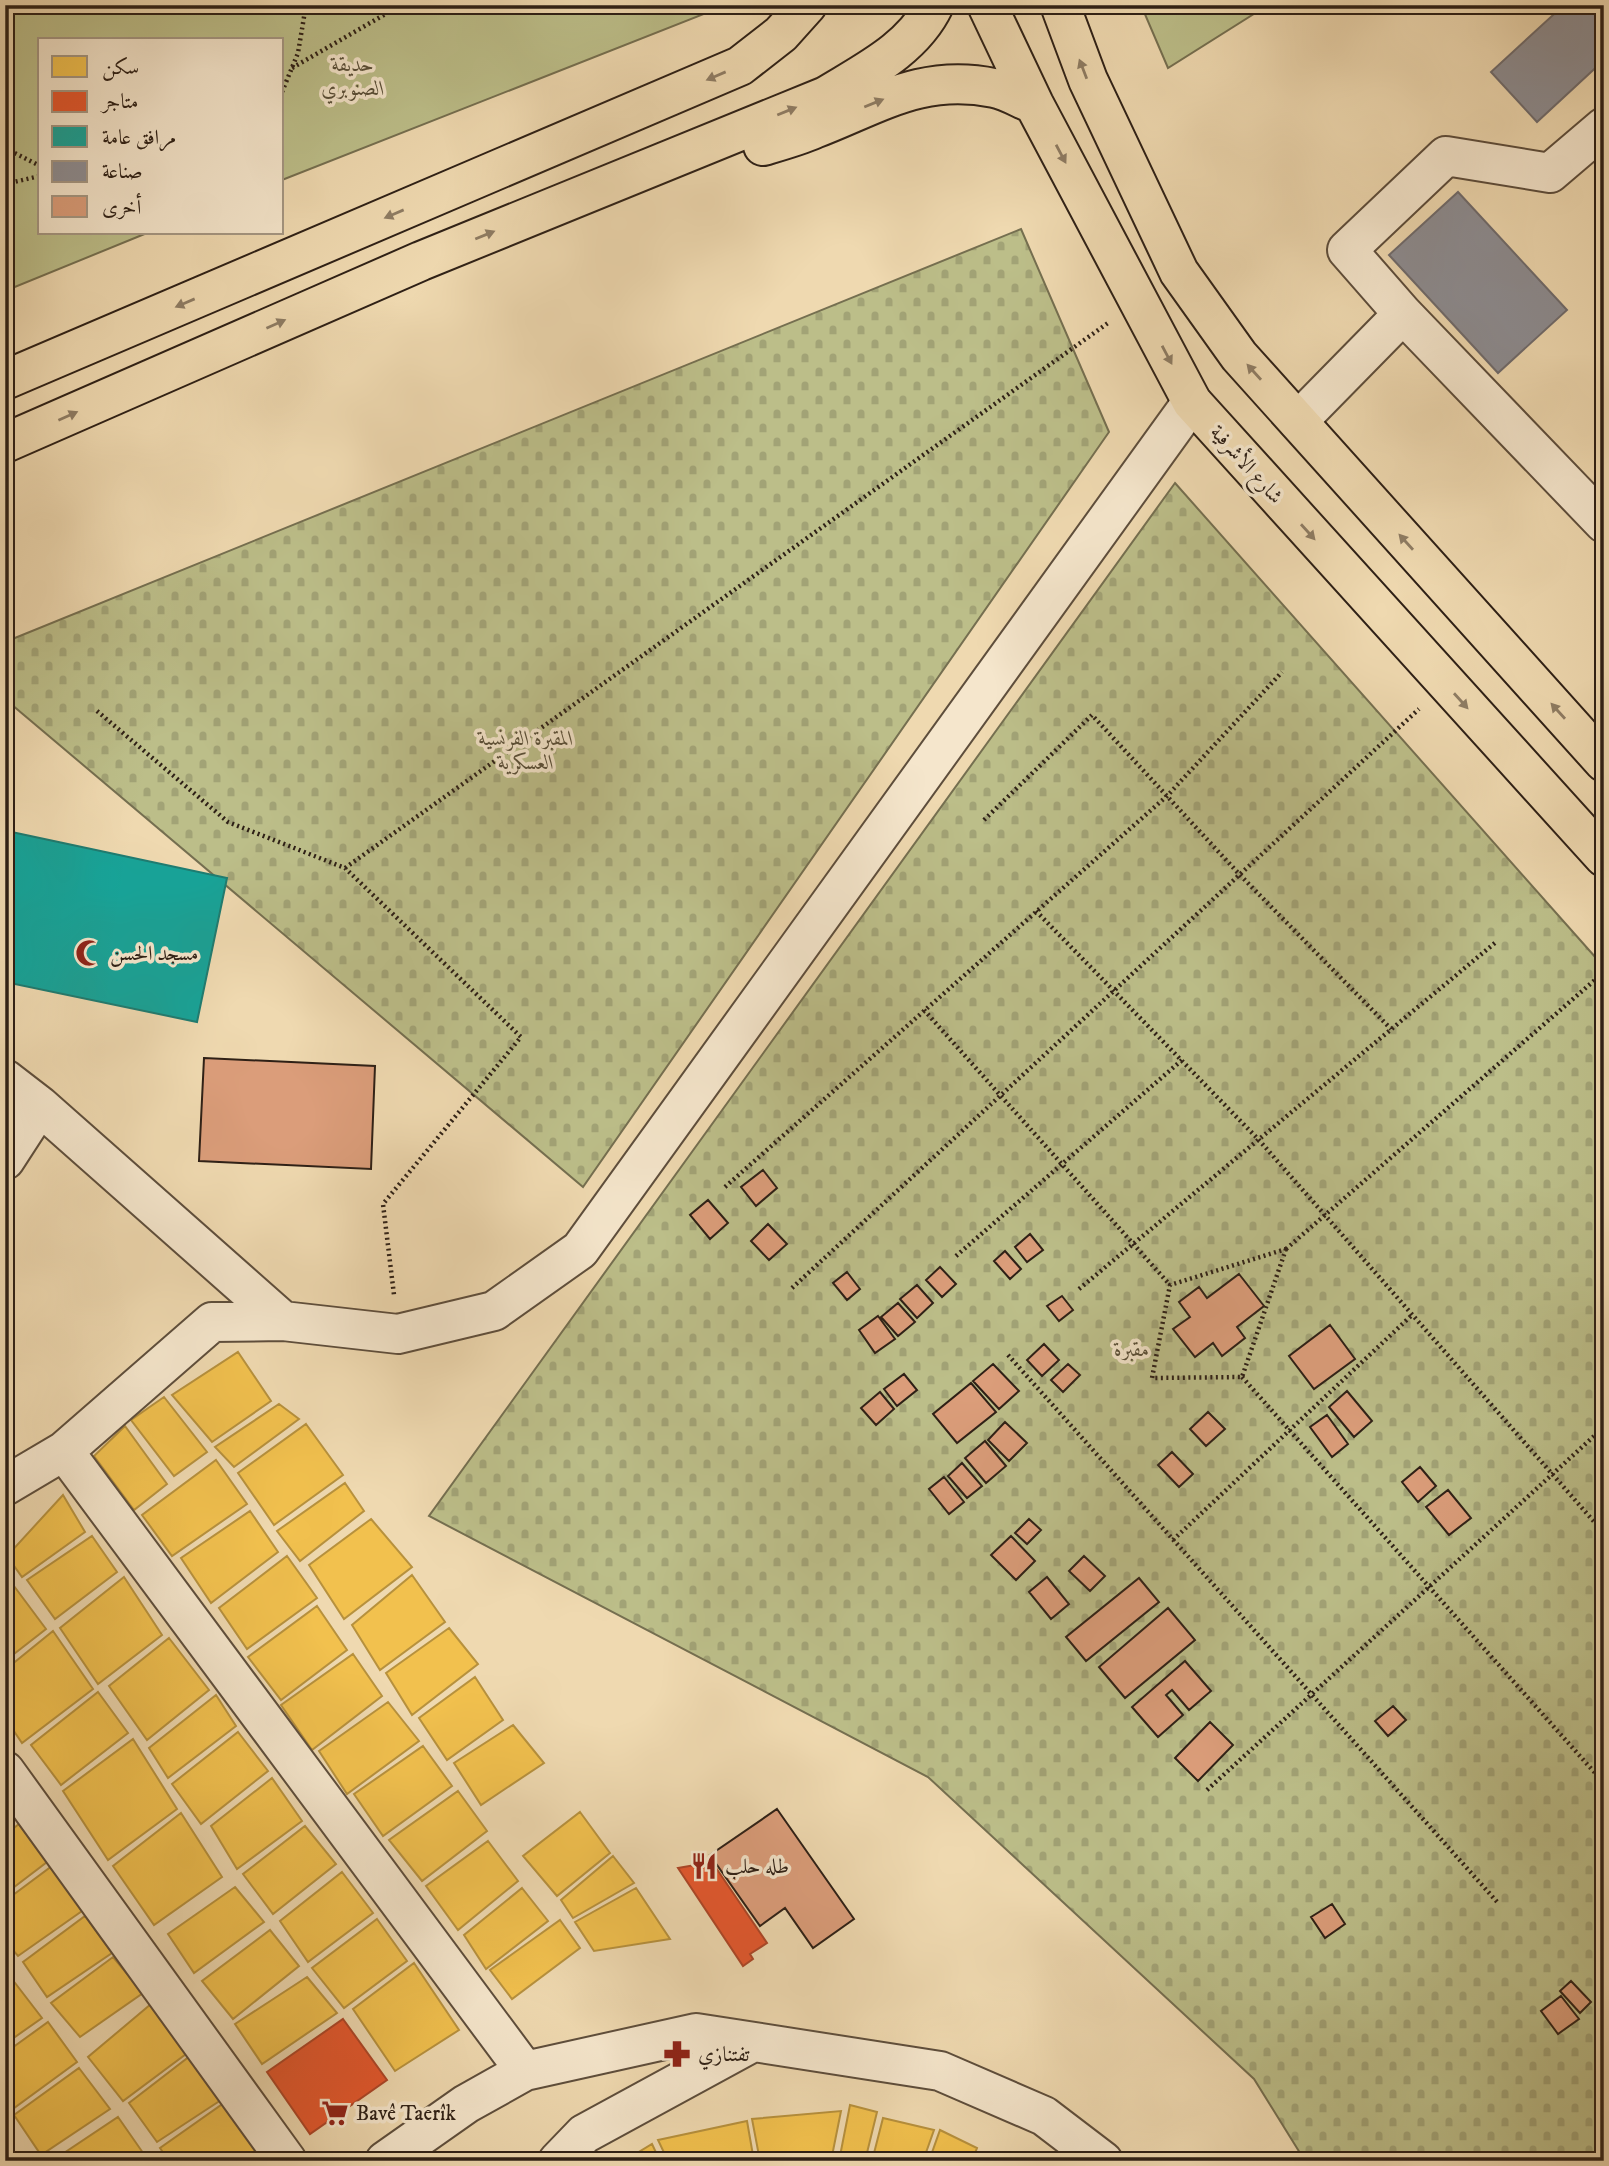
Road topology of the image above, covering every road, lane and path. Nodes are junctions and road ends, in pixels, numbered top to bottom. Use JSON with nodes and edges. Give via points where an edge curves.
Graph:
{"nodes":[{"id":1,"x":306,"y":5,"type":"edge"},
{"id":2,"x":401,"y":5,"type":"edge"},
{"id":3,"x":807,"y":5,"type":"edge"},
{"id":4,"x":934,"y":5,"type":"edge"},
{"id":5,"x":987,"y":5,"type":"edge"},
{"id":6,"x":1059,"y":5,"type":"edge"},
{"id":7,"x":292,"y":68,"type":"junction"},
{"id":8,"x":284,"y":87,"type":"edge"},
{"id":9,"x":1034,"y":104,"type":"junction"},
{"id":10,"x":1604,"y":127,"type":"edge"},
{"id":11,"x":5,"y":148,"type":"edge"},
{"id":12,"x":38,"y":165,"type":"edge"},
{"id":13,"x":645,"y":169,"type":"junction"},
{"id":14,"x":38,"y":176,"type":"edge"},
{"id":15,"x":5,"y":184,"type":"edge"},
{"id":16,"x":1139,"y":301,"type":"junction"},
{"id":17,"x":1403,"y":314,"type":"junction"},
{"id":18,"x":5,"y":380,"type":"edge"},
{"id":19,"x":1192,"y":402,"type":"junction"},
{"id":20,"x":1298,"y":421,"type":"junction"},
{"id":21,"x":5,"y":443,"type":"edge"},
{"id":22,"x":1602,"y":519,"type":"edge"},
{"id":23,"x":1282,"y":672,"type":"dead end"},
{"id":24,"x":1446,"y":684,"type":"junction"},
{"id":25,"x":97,"y":711,"type":"dead end"},
{"id":26,"x":1604,"y":762,"type":"edge"},
{"id":27,"x":1167,"y":796,"type":"junction"},
{"id":28,"x":984,"y":820,"type":"dead end"},
{"id":29,"x":1604,"y":857,"type":"edge"},
{"id":30,"x":345,"y":868,"type":"junction"},
{"id":31,"x":1240,"y":875,"type":"junction"},
{"id":32,"x":1037,"y":911,"type":"junction"},
{"id":33,"x":1496,"y":942,"type":"dead end"},
{"id":34,"x":1604,"y":972,"type":"edge"},
{"id":35,"x":1114,"y":990,"type":"junction"},
{"id":36,"x":924,"y":1010,"type":"junction"},
{"id":37,"x":1391,"y":1029,"type":"junction"},
{"id":38,"x":1182,"y":1060,"type":"junction"},
{"id":39,"x":5,"y":1079,"type":"edge"},
{"id":40,"x":1001,"y":1096,"type":"junction"},
{"id":41,"x":40,"y":1106,"type":"junction"},
{"id":42,"x":1258,"y":1139,"type":"junction"},
{"id":43,"x":5,"y":1160,"type":"edge"},
{"id":44,"x":1062,"y":1164,"type":"junction"},
{"id":45,"x":725,"y":1187,"type":"dead end"},
{"id":46,"x":1325,"y":1215,"type":"junction"},
{"id":47,"x":1133,"y":1244,"type":"junction"},
{"id":48,"x":1286,"y":1249,"type":"junction"},
{"id":49,"x":956,"y":1256,"type":"dead end"},
{"id":50,"x":1170,"y":1285,"type":"junction"},
{"id":51,"x":792,"y":1288,"type":"dead end"},
{"id":52,"x":1079,"y":1289,"type":"dead end"},
{"id":53,"x":1412,"y":1315,"type":"junction"},
{"id":54,"x":283,"y":1321,"type":"junction"},
{"id":55,"x":398,"y":1334,"type":"junction"},
{"id":56,"x":1008,"y":1356,"type":"dead end"},
{"id":57,"x":1242,"y":1377,"type":"junction"},
{"id":58,"x":1604,"y":1427,"type":"edge"},
{"id":59,"x":1289,"y":1430,"type":"junction"},
{"id":60,"x":64,"y":1451,"type":"junction"},
{"id":61,"x":1552,"y":1474,"type":"junction"},
{"id":62,"x":5,"y":1486,"type":"edge"},
{"id":63,"x":1604,"y":1533,"type":"edge"},
{"id":64,"x":1173,"y":1540,"type":"junction"},
{"id":65,"x":1428,"y":1588,"type":"junction"},
{"id":66,"x":1311,"y":1695,"type":"junction"},
{"id":67,"x":5,"y":1771,"type":"edge"},
{"id":68,"x":1604,"y":1783,"type":"edge"},
{"id":69,"x":1207,"y":1790,"type":"dead end"},
{"id":70,"x":1499,"y":1904,"type":"dead end"},
{"id":71,"x":754,"y":2042,"type":"junction"},
{"id":72,"x":525,"y":2071,"type":"junction"},
{"id":73,"x":287,"y":2161,"type":"edge"},
{"id":74,"x":385,"y":2161,"type":"edge"},
{"id":75,"x":558,"y":2161,"type":"edge"},
{"id":76,"x":1103,"y":2161,"type":"edge"}],
"edges":[{"from":1,"to":7,"type":"path"},
{"from":2,"to":7,"type":"path"},
{"from":3,"to":18,"type":"main road","one_way":true,"via":[[781,34],[740,66]]},
{"from":13,"to":4,"type":"main road","one_way":true,"via":[[826,96],[903,46]]},
{"from":5,"to":9,"type":"main road","name":"شارع الأشرفية"},
{"from":20,"to":6,"type":"main road","one_way":true,"via":[[1239,356],[1179,272],[1088,80]]},
{"from":7,"to":8,"type":"path"},
{"from":13,"to":9,"type":"main road","one_way":true,"via":[[743,153],[918,88],[958,84],[996,89]]},
{"from":9,"to":16,"type":"main road","name":"شارع الأشرفية","one_way":true},
{"from":10,"to":17,"type":"street","via":[[1550,173],[1447,156],[1347,250]]},
{"from":11,"to":12,"type":"path"},
{"from":21,"to":13,"type":"main road","one_way":true,"via":[[421,261]]},
{"from":14,"to":15,"type":"path"},
{"from":16,"to":19,"type":"main road","name":"شارع الأشرفية","one_way":true},
{"from":16,"to":30,"type":"path"},
{"from":17,"to":20,"type":"street"},
{"from":17,"to":22,"type":"street"},
{"from":19,"to":24,"type":"main road","name":"شارع الأشرفية","one_way":true},
{"from":19,"to":55,"type":"street","via":[[580,1250],[494,1311]]},
{"from":26,"to":20,"type":"main road","one_way":true},
{"from":23,"to":27,"type":"path"},
{"from":24,"to":29,"type":"main road","name":"شارع الأشرفية","one_way":true},
{"from":24,"to":31,"type":"path"},
{"from":25,"to":30,"type":"path","via":[[228,822]]},
{"from":27,"to":28,"type":"path","via":[[1092,715]]},
{"from":27,"to":31,"type":"path"},
{"from":27,"to":32,"type":"path"},
{"from":30,"to":55,"type":"path","via":[[520,1037],[383,1204]]},
{"from":31,"to":35,"type":"path"},
{"from":31,"to":37,"type":"path"},
{"from":32,"to":35,"type":"path"},
{"from":32,"to":36,"type":"path"},
{"from":33,"to":37,"type":"path"},
{"from":34,"to":46,"type":"path"},
{"from":35,"to":38,"type":"path"},
{"from":35,"to":40,"type":"path"},
{"from":36,"to":40,"type":"path"},
{"from":36,"to":45,"type":"path"},
{"from":37,"to":42,"type":"path"},
{"from":38,"to":42,"type":"path"},
{"from":38,"to":44,"type":"path"},
{"from":39,"to":41,"type":"street"},
{"from":40,"to":44,"type":"path"},
{"from":40,"to":51,"type":"path"},
{"from":41,"to":43,"type":"street"},
{"from":41,"to":54,"type":"street"},
{"from":42,"to":46,"type":"path"},
{"from":42,"to":47,"type":"path"},
{"from":44,"to":47,"type":"path"},
{"from":44,"to":49,"type":"path"},
{"from":46,"to":48,"type":"path"},
{"from":46,"to":53,"type":"path"},
{"from":47,"to":50,"type":"path"},
{"from":47,"to":52,"type":"path"},
{"from":48,"to":50,"type":"path"},
{"from":48,"to":57,"type":"path"},
{"from":50,"to":57,"type":"path","via":[[1152,1378]]},
{"from":53,"to":59,"type":"path"},
{"from":53,"to":61,"type":"path"},
{"from":54,"to":55,"type":"street"},
{"from":54,"to":60,"type":"street","via":[[212,1322]]},
{"from":56,"to":64,"type":"path"},
{"from":57,"to":59,"type":"path"},
{"from":58,"to":61,"type":"path"},
{"from":59,"to":64,"type":"path"},
{"from":59,"to":65,"type":"path"},
{"from":60,"to":62,"type":"street"},
{"from":60,"to":72,"type":"street"},
{"from":61,"to":63,"type":"path"},
{"from":61,"to":65,"type":"path"},
{"from":64,"to":66,"type":"path"},
{"from":65,"to":66,"type":"path"},
{"from":65,"to":68,"type":"path"},
{"from":66,"to":69,"type":"path"},
{"from":66,"to":70,"type":"path"},
{"from":67,"to":73,"type":"street"},
{"from":71,"to":72,"type":"street","via":[[696,2033]]},
{"from":71,"to":75,"type":"street","via":[[584,2134]]},
{"from":71,"to":76,"type":"street","via":[[940,2071],[1044,2116]]},
{"from":72,"to":74,"type":"street","via":[[466,2104]]}]}
